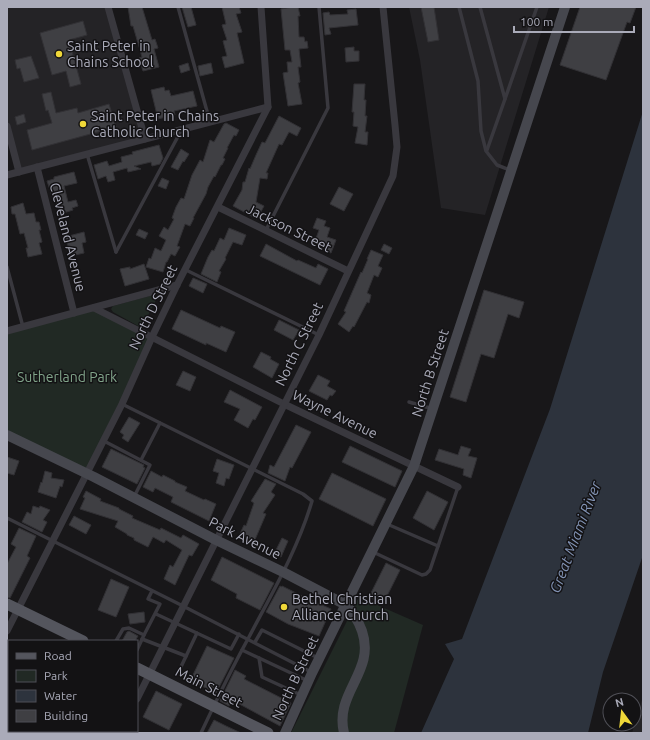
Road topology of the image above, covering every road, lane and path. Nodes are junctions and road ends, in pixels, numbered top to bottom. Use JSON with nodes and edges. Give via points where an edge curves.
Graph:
{"nodes":[{"id":1,"x":108,"y":7,"type":"edge"},
{"id":2,"x":178,"y":7,"type":"edge"},
{"id":3,"x":261,"y":7,"type":"edge"},
{"id":4,"x":319,"y":7,"type":"edge"},
{"id":5,"x":383,"y":7,"type":"edge"},
{"id":6,"x":459,"y":7,"type":"edge"},
{"id":7,"x":480,"y":7,"type":"edge"},
{"id":8,"x":537,"y":7,"type":"edge"},
{"id":9,"x":565,"y":7,"type":"edge"},
{"id":10,"x":505,"y":98,"type":"junction"},
{"id":11,"x":268,"y":107,"type":"junction"},
{"id":12,"x":210,"y":122,"type":"junction"},
{"id":13,"x":7,"y":126,"type":"edge"},
{"id":14,"x":182,"y":129,"type":"junction"},
{"id":15,"x":145,"y":139,"type":"junction"},
{"id":16,"x":486,"y":151,"type":"junction"},
{"id":17,"x":87,"y":154,"type":"junction"},
{"id":18,"x":37,"y":167,"type":"junction"},
{"id":19,"x":511,"y":171,"type":"junction"},
{"id":20,"x":19,"y":172,"type":"junction"},
{"id":21,"x":7,"y":175,"type":"edge"},
{"id":22,"x":218,"y":207,"type":"junction"},
{"id":23,"x":266,"y":230,"type":"junction"},
{"id":24,"x":7,"y":267,"type":"edge"},
{"id":25,"x":186,"y":270,"type":"junction"},
{"id":26,"x":348,"y":271,"type":"junction"},
{"id":27,"x":177,"y":285,"type":"junction"},
{"id":28,"x":94,"y":308,"type":"junction"},
{"id":29,"x":74,"y":313,"type":"junction"},
{"id":30,"x":23,"y":327,"type":"junction"},
{"id":31,"x":7,"y":331,"type":"edge"},
{"id":32,"x":320,"y":335,"type":"junction"},
{"id":33,"x":152,"y":337,"type":"junction"},
{"id":34,"x":409,"y":402,"type":"dead end"},
{"id":35,"x":122,"y":404,"type":"junction"},
{"id":36,"x":284,"y":404,"type":"junction"},
{"id":37,"x":433,"y":409,"type":"junction"},
{"id":38,"x":160,"y":423,"type":"junction"},
{"id":39,"x":7,"y":435,"type":"edge"},
{"id":40,"x":103,"y":440,"type":"junction"},
{"id":41,"x":141,"y":460,"type":"junction"},
{"id":42,"x":414,"y":466,"type":"junction"},
{"id":43,"x":253,"y":468,"type":"junction"},
{"id":44,"x":86,"y":473,"type":"junction"},
{"id":45,"x":458,"y":487,"type":"joint"},
{"id":46,"x":134,"y":498,"type":"junction"},
{"id":47,"x":7,"y":518,"type":"edge"},
{"id":48,"x":386,"y":524,"type":"junction"},
{"id":49,"x":216,"y":540,"type":"junction"},
{"id":50,"x":52,"y":541,"type":"junction"},
{"id":51,"x":438,"y":546,"type":"junction"},
{"id":52,"x":372,"y":551,"type":"junction"},
{"id":53,"x":283,"y":572,"type":"junction"},
{"id":54,"x":152,"y":591,"type":"junction"},
{"id":55,"x":346,"y":605,"type":"junction"},
{"id":56,"x":183,"y":606,"type":"junction"},
{"id":57,"x":12,"y":607,"type":"edge"},
{"id":58,"x":156,"y":614,"type":"junction"},
{"id":59,"x":174,"y":623,"type":"junction"},
{"id":60,"x":7,"y":631,"type":"edge"},
{"id":61,"x":196,"y":633,"type":"junction"},
{"id":62,"x":239,"y":634,"type":"junction"},
{"id":63,"x":120,"y":635,"type":"junction"},
{"id":64,"x":144,"y":635,"type":"junction"},
{"id":65,"x":124,"y":637,"type":"dead end"},
{"id":66,"x":142,"y":639,"type":"junction"},
{"id":67,"x":248,"y":639,"type":"junction"},
{"id":68,"x":81,"y":640,"type":"edge"},
{"id":69,"x":117,"y":640,"type":"edge"},
{"id":70,"x":255,"y":642,"type":"junction"},
{"id":71,"x":138,"y":644,"type":"edge"},
{"id":72,"x":162,"y":648,"type":"junction"},
{"id":73,"x":242,"y":650,"type":"junction"},
{"id":74,"x":186,"y":656,"type":"junction"},
{"id":75,"x":259,"y":658,"type":"junction"},
{"id":76,"x":319,"y":659,"type":"junction"},
{"id":77,"x":138,"y":668,"type":"edge"},
{"id":78,"x":179,"y":670,"type":"dead end"},
{"id":79,"x":149,"y":674,"type":"junction"},
{"id":80,"x":310,"y":677,"type":"junction"},
{"id":81,"x":302,"y":695,"type":"junction"},
{"id":82,"x":138,"y":697,"type":"edge"},
{"id":83,"x":213,"y":707,"type":"junction"},
{"id":84,"x":201,"y":733,"type":"edge"},
{"id":85,"x":268,"y":733,"type":"edge"},
{"id":86,"x":285,"y":733,"type":"edge"},
{"id":87,"x":344,"y":733,"type":"edge"}],
"edges":[{"from":1,"to":15,"type":"street"},
{"from":2,"to":12,"type":"lane"},
{"from":3,"to":11,"type":"street"},
{"from":4,"to":23,"type":"lane","via":[[328,108]]},
{"from":5,"to":26,"type":"street","name":"North C Street","via":[[397,147],[395,166],[388,189]]},
{"from":6,"to":16,"type":"lane","via":[[478,81],[481,131]]},
{"from":7,"to":10,"type":"lane"},
{"from":8,"to":10,"type":"lane"},
{"from":9,"to":19,"type":"main road","name":"North B Street"},
{"from":10,"to":16,"type":"lane"},
{"from":11,"to":12,"type":"street"},
{"from":11,"to":22,"type":"street","name":"North D Street"},
{"from":12,"to":14,"type":"street"},
{"from":13,"to":20,"type":"street"},
{"from":14,"to":15,"type":"street"},
{"from":14,"to":17,"type":"lane","via":[[116,252]]},
{"from":15,"to":17,"type":"street"},
{"from":16,"to":19,"type":"lane","via":[[497,165]]},
{"from":17,"to":18,"type":"street"},
{"from":18,"to":20,"type":"street"},
{"from":18,"to":29,"type":"street","name":"Cleveland Avenue"},
{"from":19,"to":37,"type":"main road","name":"North B Street"},
{"from":20,"to":21,"type":"street"},
{"from":22,"to":23,"type":"street","name":"Jackson Street"},
{"from":22,"to":25,"type":"street","name":"North D Street"},
{"from":23,"to":26,"type":"street","name":"Jackson Street"},
{"from":24,"to":30,"type":"lane"},
{"from":25,"to":27,"type":"street","name":"North D Street"},
{"from":25,"to":32,"type":"lane"},
{"from":26,"to":32,"type":"street","name":"North C Street"},
{"from":27,"to":28,"type":"street"},
{"from":27,"to":33,"type":"street","name":"North D Street"},
{"from":28,"to":29,"type":"street"},
{"from":28,"to":33,"type":"street","name":"Wayne Avenue"},
{"from":29,"to":30,"type":"street"},
{"from":30,"to":31,"type":"street"},
{"from":32,"to":36,"type":"street","name":"North C Street"},
{"from":33,"to":35,"type":"street","name":"North D Street"},
{"from":33,"to":36,"type":"street","name":"Wayne Avenue"},
{"from":34,"to":37,"type":"lane"},
{"from":35,"to":38,"type":"lane"},
{"from":35,"to":40,"type":"street","name":"North D Street"},
{"from":36,"to":42,"type":"street","name":"Wayne Avenue"},
{"from":36,"to":43,"type":"street","name":"North C Street"},
{"from":37,"to":42,"type":"main road","name":"North B Street"},
{"from":38,"to":41,"type":"lane"},
{"from":38,"to":43,"type":"lane"},
{"from":39,"to":44,"type":"main road","name":"Park Avenue"},
{"from":40,"to":41,"type":"lane"},
{"from":40,"to":44,"type":"street","name":"North D Street"},
{"from":41,"to":46,"type":"lane","via":[[150,465]]},
{"from":42,"to":45,"type":"street","name":"Wayne Avenue"},
{"from":42,"to":48,"type":"main road","name":"North B Street"},
{"from":43,"to":49,"type":"street","name":"North C Street"},
{"from":43,"to":53,"type":"lane","via":[[304,494],[312,501],[306,522]]},
{"from":44,"to":46,"type":"main road","name":"Park Avenue"},
{"from":44,"to":50,"type":"street","name":"North D Street"},
{"from":45,"to":51,"type":"lane"},
{"from":46,"to":49,"type":"main road","name":"Park Avenue"},
{"from":47,"to":50,"type":"lane"},
{"from":48,"to":51,"type":"lane"},
{"from":48,"to":52,"type":"main road","name":"North B Street"},
{"from":49,"to":53,"type":"main road","name":"Park Avenue"},
{"from":49,"to":56,"type":"street","name":"North C Street"},
{"from":50,"to":54,"type":"lane"},
{"from":50,"to":57,"type":"street","name":"North D Street"},
{"from":51,"to":52,"type":"lane","via":[[430,570],[422,576]]},
{"from":52,"to":55,"type":"main road","name":"North B Street"},
{"from":53,"to":55,"type":"main road","name":"Park Avenue"},
{"from":53,"to":67,"type":"lane"},
{"from":54,"to":56,"type":"lane"},
{"from":54,"to":58,"type":"lane","via":[[148,599],[160,604]]},
{"from":55,"to":76,"type":"main road","name":"North B Street"},
{"from":55,"to":87,"type":"main road","name":"Park Avenue","via":[[357,619],[364,637],[365,652],[364,661],[344,708]]},
{"from":56,"to":59,"type":"street","name":"North C Street"},
{"from":56,"to":62,"type":"lane"},
{"from":57,"to":60,"type":"street","name":"North D Street"},
{"from":57,"to":68,"type":"main road"},
{"from":58,"to":59,"type":"lane"},
{"from":58,"to":64,"type":"lane"},
{"from":59,"to":61,"type":"lane"},
{"from":59,"to":72,"type":"street","name":"North C Street"},
{"from":61,"to":62,"type":"lane","via":[[231,649]]},
{"from":61,"to":74,"type":"lane"},
{"from":62,"to":67,"type":"lane"},
{"from":63,"to":64,"type":"lane","via":[[123,629],[129,628]]},
{"from":63,"to":65,"type":"lane"},
{"from":63,"to":69,"type":"lane"},
{"from":64,"to":66,"type":"lane"},
{"from":66,"to":71,"type":"lane"},
{"from":66,"to":72,"type":"lane"},
{"from":67,"to":70,"type":"lane"},
{"from":67,"to":73,"type":"lane"},
{"from":70,"to":76,"type":"lane","via":[[262,630]]},
{"from":70,"to":80,"type":"lane"},
{"from":72,"to":74,"type":"lane"},
{"from":72,"to":79,"type":"street","name":"North C Street"},
{"from":73,"to":75,"type":"lane"},
{"from":73,"to":83,"type":"lane"},
{"from":74,"to":78,"type":"lane"},
{"from":75,"to":80,"type":"lane"},
{"from":75,"to":81,"type":"lane","via":[[262,676]]},
{"from":76,"to":80,"type":"main road","name":"North B Street"},
{"from":77,"to":79,"type":"main road","name":"Main Street"},
{"from":79,"to":82,"type":"street","name":"North C Street"},
{"from":79,"to":83,"type":"main road","name":"Main Street"},
{"from":80,"to":81,"type":"main road","name":"North B Street"},
{"from":81,"to":86,"type":"main road","name":"North B Street"},
{"from":83,"to":84,"type":"lane"},
{"from":83,"to":85,"type":"main road","name":"Main Street"}]}
